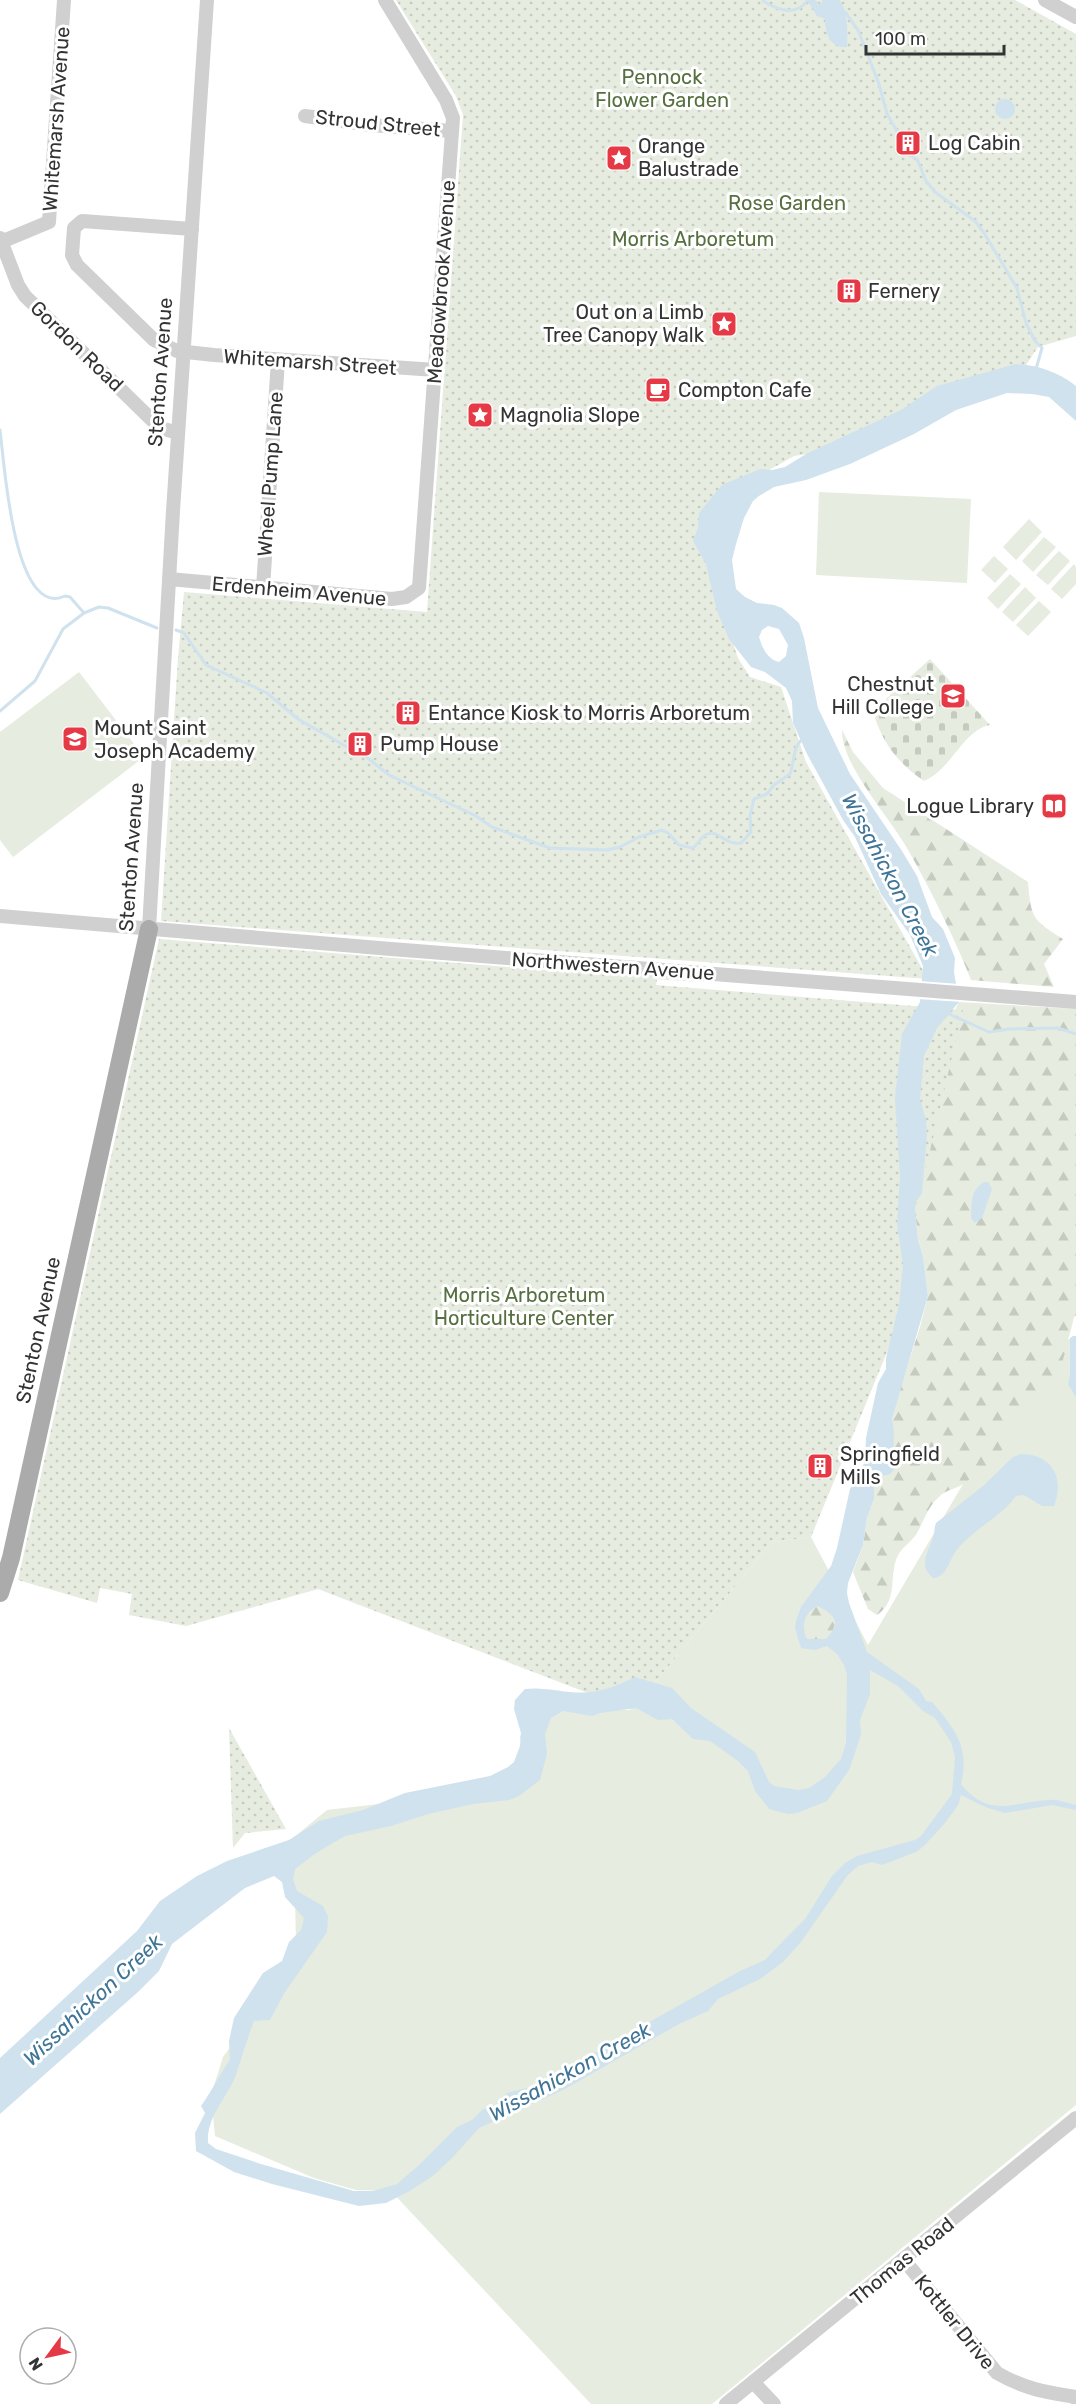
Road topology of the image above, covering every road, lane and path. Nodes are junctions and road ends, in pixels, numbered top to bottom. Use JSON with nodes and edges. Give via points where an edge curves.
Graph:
{"nodes":[{"id":1,"x":64,"y":0,"type":"edge"},
{"id":2,"x":207,"y":0,"type":"edge"},
{"id":3,"x":385,"y":0,"type":"edge"},
{"id":4,"x":1045,"y":0,"type":"edge"},
{"id":5,"x":1076,"y":17,"type":"edge"},
{"id":6,"x":305,"y":116,"type":"dead end"},
{"id":7,"x":452,"y":131,"type":"junction"},
{"id":8,"x":192,"y":229,"type":"junction"},
{"id":9,"x":1,"y":240,"type":"edge"},
{"id":10,"x":184,"y":353,"type":"junction"},
{"id":11,"x":278,"y":360,"type":"junction"},
{"id":12,"x":436,"y":370,"type":"junction"},
{"id":13,"x":178,"y":433,"type":"junction"},
{"id":14,"x":170,"y":579,"type":"junction"},
{"id":15,"x":420,"y":582,"type":"joint"},
{"id":16,"x":263,"y":588,"type":"junction"},
{"id":17,"x":0,"y":916,"type":"edge"},
{"id":18,"x":149,"y":928,"type":"junction"},
{"id":19,"x":1076,"y":1002,"type":"edge"},
{"id":20,"x":0,"y":1593,"type":"edge"},
{"id":21,"x":1076,"y":2118,"type":"edge"},
{"id":22,"x":904,"y":2260,"type":"junction"},
{"id":23,"x":753,"y":2382,"type":"junction"},
{"id":24,"x":1076,"y":2397,"type":"edge"},
{"id":25,"x":726,"y":2404,"type":"edge"},
{"id":26,"x":774,"y":2404,"type":"edge"}],
"edges":[{"from":1,"to":9,"type":"street","name":"Whitemarsh Avenue","via":[[49,222]]},
{"from":2,"to":8,"type":"street","name":"Stenton Avenue"},
{"from":3,"to":7,"type":"street","name":"Meadowbrook Avenue","via":[[450,107]]},
{"from":4,"to":5,"type":"street"},
{"from":6,"to":7,"type":"street","name":"Stroud Street"},
{"from":7,"to":12,"type":"street","name":"Meadowbrook Avenue"},
{"from":8,"to":10,"type":"street","name":"Stenton Avenue"},
{"from":8,"to":10,"type":"street","name":"Whitemarsh Street","via":[[86,220],[78,223],[73,233],[72,255],[77,265],[154,340]]},
{"from":9,"to":13,"type":"street","name":"Gordon Road","via":[[25,296],[155,423]]},
{"from":10,"to":11,"type":"street","name":"Whitemarsh Street"},
{"from":10,"to":13,"type":"street","name":"Stenton Avenue"},
{"from":11,"to":12,"type":"street","name":"Whitemarsh Street"},
{"from":11,"to":16,"type":"street","name":"Wheel Pump Lane"},
{"from":12,"to":15,"type":"street","name":"Meadowbrook Avenue"},
{"from":13,"to":14,"type":"street","name":"Stenton Avenue"},
{"from":14,"to":16,"type":"street","name":"Erdenheim Avenue"},
{"from":14,"to":18,"type":"street","name":"Stenton Avenue"},
{"from":15,"to":16,"type":"street","name":"Erdenheim Avenue","via":[[416,591],[400,598]]},
{"from":17,"to":18,"type":"street","name":"Northwestern Avenue"},
{"from":18,"to":19,"type":"street","name":"Northwestern Avenue"},
{"from":18,"to":20,"type":"main road","name":"Stenton Avenue"},
{"from":21,"to":22,"type":"street","name":"Thomas Road"},
{"from":22,"to":23,"type":"street","name":"Thomas Road"},
{"from":22,"to":24,"type":"street","name":"Kottler Drive","via":[[997,2373],[1036,2391]]},
{"from":23,"to":25,"type":"street","name":"Thomas Road"},
{"from":23,"to":26,"type":"street"}]}
